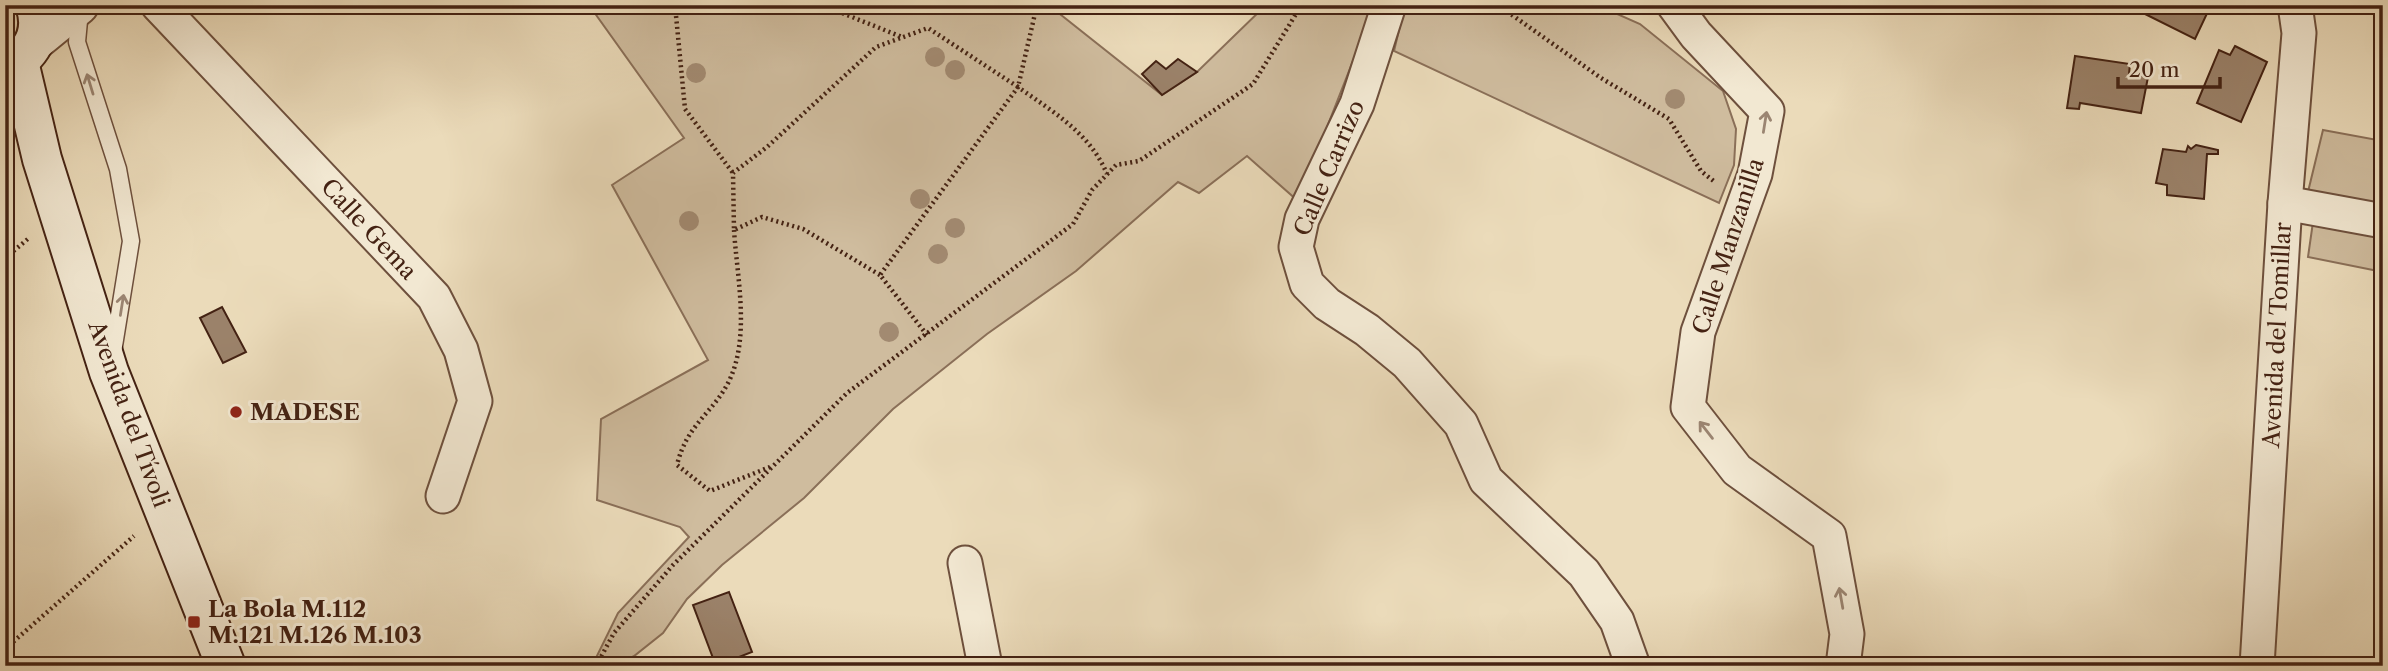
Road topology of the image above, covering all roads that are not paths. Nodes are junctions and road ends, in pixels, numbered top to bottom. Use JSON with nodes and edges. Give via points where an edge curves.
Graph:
{"nodes":[{"id":1,"x":80,"y":5,"type":"edge"},
{"id":2,"x":158,"y":5,"type":"edge"},
{"id":3,"x":1389,"y":5,"type":"edge"},
{"id":4,"x":1674,"y":5,"type":"edge"},
{"id":5,"x":2295,"y":5,"type":"edge"},
{"id":6,"x":24,"y":44,"type":"edge"},
{"id":7,"x":5,"y":104,"type":"edge"},
{"id":8,"x":43,"y":159,"type":"junction"},
{"id":9,"x":2285,"y":203,"type":"junction"},
{"id":10,"x":2383,"y":221,"type":"edge"},
{"id":11,"x":109,"y":372,"type":"junction"},
{"id":12,"x":443,"y":496,"type":"dead end"},
{"id":13,"x":965,"y":563,"type":"dead end"},
{"id":14,"x":226,"y":666,"type":"edge"},
{"id":15,"x":985,"y":666,"type":"edge"},
{"id":16,"x":1633,"y":666,"type":"edge"},
{"id":17,"x":1843,"y":666,"type":"edge"},
{"id":18,"x":2257,"y":666,"type":"edge"}],
"edges":[{"from":1,"to":6,"type":"main road"},
{"from":11,"to":1,"type":"lane","one_way":true,"via":[[131,241],[118,169],[77,42]]},
{"from":2,"to":12,"type":"street","name":"Calle Gema","via":[[433,297],[461,350],[475,401]]},
{"from":3,"to":16,"type":"street","name":"Calle Carrizo","via":[[1357,104],[1302,219],[1296,247],[1307,284],[1407,363],[1461,424],[1486,480],[1584,573],[1617,621]]},
{"from":17,"to":4,"type":"street","name":"Calle Manzanilla","one_way":true,"via":[[1847,634],[1829,536],[1737,470],[1688,407],[1698,332],[1755,174],[1767,111]]},
{"from":5,"to":9,"type":"street","name":"Avenida del Tomillar","via":[[2299,33]]},
{"from":6,"to":8,"type":"main road","name":"Avenida del Tívoli"},
{"from":7,"to":8,"type":"main road","name":"Avenida del Tívoli"},
{"from":8,"to":11,"type":"main road","name":"Avenida del Tívoli"},
{"from":9,"to":10,"type":"street"},
{"from":9,"to":18,"type":"street","name":"Avenida del Tomillar"},
{"from":11,"to":14,"type":"main road","name":"Avenida del Tívoli"},
{"from":13,"to":15,"type":"street"}]}
